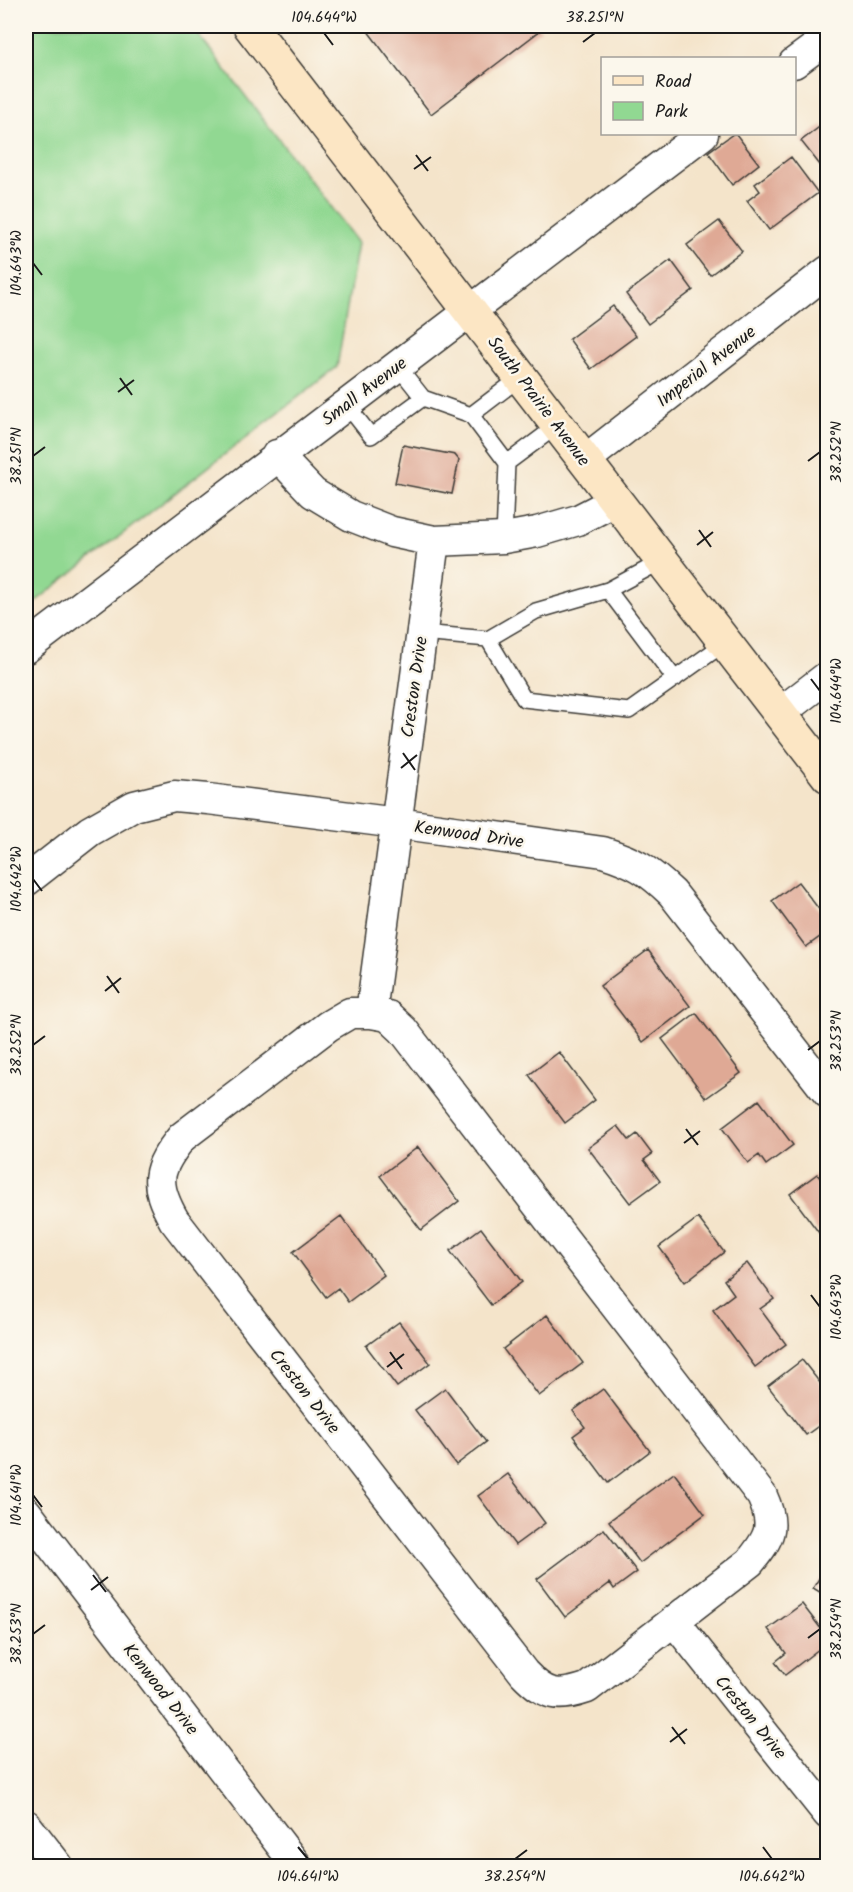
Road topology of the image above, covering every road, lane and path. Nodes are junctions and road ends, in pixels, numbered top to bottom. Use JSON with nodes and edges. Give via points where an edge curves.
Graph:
{"nodes":[{"id":1,"x":250,"y":26,"type":"edge"},
{"id":2,"x":828,"y":38,"type":"edge"},
{"id":3,"x":796,"y":62,"type":"edge"},
{"id":4,"x":702,"y":135,"type":"edge"},
{"id":5,"x":828,"y":271,"type":"edge"},
{"id":6,"x":470,"y":311,"type":"junction"},
{"id":7,"x":397,"y":365,"type":"junction"},
{"id":8,"x":521,"y":377,"type":"junction"},
{"id":9,"x":423,"y":398,"type":"junction"},
{"id":10,"x":346,"y":404,"type":"junction"},
{"id":11,"x":471,"y":416,"type":"junction"},
{"id":12,"x":558,"y":425,"type":"junction"},
{"id":13,"x":277,"y":455,"type":"junction"},
{"id":14,"x":585,"y":460,"type":"junction"},
{"id":15,"x":507,"y":463,"type":"junction"},
{"id":16,"x":615,"y":501,"type":"junction"},
{"id":17,"x":504,"y":538,"type":"junction"},
{"id":18,"x":434,"y":541,"type":"junction"},
{"id":19,"x":662,"y":561,"type":"junction"},
{"id":20,"x":608,"y":590,"type":"junction"},
{"id":21,"x":422,"y":633,"type":"junction"},
{"id":22,"x":488,"y":639,"type":"junction"},
{"id":23,"x":725,"y":643,"type":"junction"},
{"id":24,"x":26,"y":648,"type":"edge"},
{"id":25,"x":828,"y":676,"type":"edge"},
{"id":26,"x":675,"y":679,"type":"junction"},
{"id":27,"x":780,"y":713,"type":"junction"},
{"id":28,"x":828,"y":776,"type":"edge"},
{"id":29,"x":397,"y":823,"type":"junction"},
{"id":30,"x":26,"y":881,"type":"edge"},
{"id":31,"x":371,"y":1013,"type":"junction"},
{"id":32,"x":828,"y":1093,"type":"edge"},
{"id":33,"x":26,"y":1512,"type":"edge"},
{"id":34,"x":674,"y":1621,"type":"junction"},
{"id":35,"x":828,"y":1814,"type":"edge"},
{"id":36,"x":26,"y":1825,"type":"edge"},
{"id":37,"x":58,"y":1866,"type":"edge"},
{"id":38,"x":297,"y":1866,"type":"edge"}],
"edges":[{"from":1,"to":6,"type":"main road","name":"South Prairie Avenue"},
{"from":2,"to":3,"type":"street"},
{"from":4,"to":6,"type":"street","name":"Small Avenue"},
{"from":5,"to":14,"type":"street","name":"Imperial Avenue"},
{"from":6,"to":7,"type":"street","name":"Small Avenue"},
{"from":6,"to":8,"type":"main road","name":"South Prairie Avenue"},
{"from":7,"to":9,"type":"lane"},
{"from":7,"to":10,"type":"street","name":"Small Avenue"},
{"from":8,"to":11,"type":"lane"},
{"from":8,"to":12,"type":"main road","name":"South Prairie Avenue"},
{"from":9,"to":10,"type":"lane","via":[[371,436]]},
{"from":9,"to":11,"type":"lane"},
{"from":10,"to":13,"type":"street","name":"Small Avenue"},
{"from":11,"to":15,"type":"lane"},
{"from":12,"to":14,"type":"main road","name":"South Prairie Avenue"},
{"from":12,"to":15,"type":"lane"},
{"from":13,"to":18,"type":"street","via":[[313,492],[351,516],[392,532]]},
{"from":13,"to":24,"type":"street","name":"Small Avenue"},
{"from":14,"to":16,"type":"main road","name":"South Prairie Avenue"},
{"from":15,"to":17,"type":"lane"},
{"from":16,"to":17,"type":"street","via":[[578,520]]},
{"from":16,"to":19,"type":"main road","name":"South Prairie Avenue"},
{"from":17,"to":18,"type":"street"},
{"from":18,"to":21,"type":"street","name":"Creston Drive"},
{"from":19,"to":20,"type":"lane"},
{"from":19,"to":23,"type":"main road","name":"South Prairie Avenue"},
{"from":20,"to":22,"type":"lane","via":[[536,610]]},
{"from":20,"to":26,"type":"lane"},
{"from":21,"to":22,"type":"lane"},
{"from":21,"to":29,"type":"street","name":"Creston Drive"},
{"from":22,"to":26,"type":"lane","via":[[524,699],[629,711]]},
{"from":23,"to":26,"type":"lane"},
{"from":23,"to":27,"type":"main road","name":"South Prairie Avenue"},
{"from":25,"to":27,"type":"street"},
{"from":27,"to":28,"type":"main road","name":"South Prairie Avenue"},
{"from":29,"to":30,"type":"street","name":"Kenwood Drive","via":[[174,796],[134,806],[90,831]]},
{"from":29,"to":31,"type":"street","name":"Creston Drive"},
{"from":29,"to":32,"type":"street","name":"Kenwood Drive","via":[[603,852],[629,860],[651,873],[691,916]]},
{"from":31,"to":34,"type":"street","name":"Creston Drive","via":[[388,1016],[403,1030],[762,1496],[770,1513],[770,1532],[764,1546],[750,1562]]},
{"from":31,"to":34,"type":"street","name":"Creston Drive","via":[[350,1013],[328,1026],[182,1137],[166,1157],[159,1179],[163,1201],[534,1684],[545,1692],[566,1695],[587,1688]]},
{"from":33,"to":38,"type":"street","name":"Kenwood Drive"},
{"from":34,"to":35,"type":"street","name":"Creston Drive"},
{"from":36,"to":37,"type":"street"}]}
